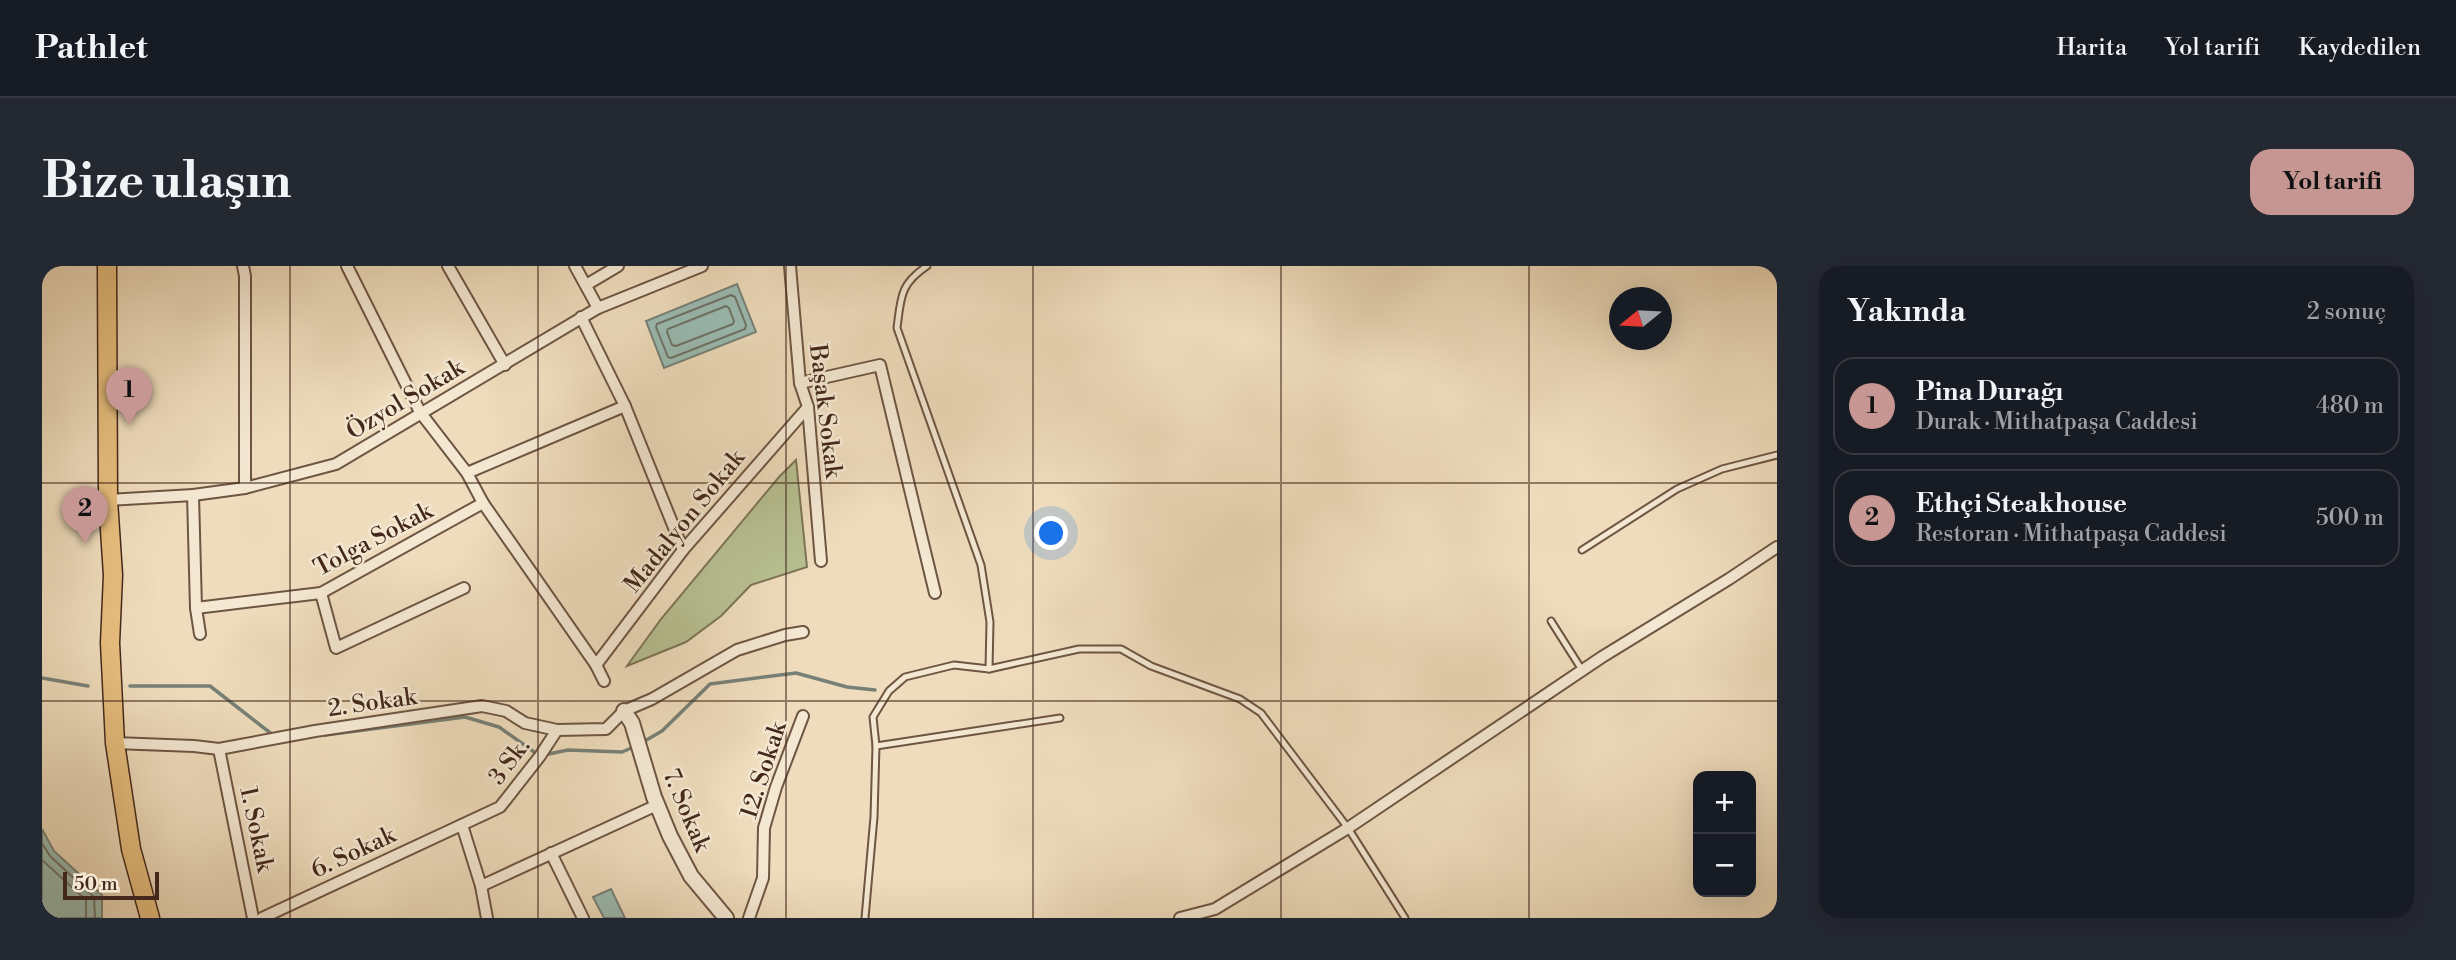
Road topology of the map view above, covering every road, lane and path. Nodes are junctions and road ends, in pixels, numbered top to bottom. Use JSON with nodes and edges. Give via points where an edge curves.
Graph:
{"nodes":[{"id":1,"x":107,"y":266,"type":"edge"},
{"id":2,"x":243,"y":266,"type":"edge"},
{"id":3,"x":347,"y":266,"type":"edge"},
{"id":4,"x":448,"y":266,"type":"edge"},
{"id":5,"x":575,"y":266,"type":"edge"},
{"id":6,"x":618,"y":266,"type":"edge"},
{"id":7,"x":702,"y":266,"type":"edge"},
{"id":8,"x":790,"y":266,"type":"edge"},
{"id":9,"x":927,"y":266,"type":"edge"},
{"id":10,"x":586,"y":285,"type":"junction"},
{"id":11,"x":598,"y":308,"type":"junction"},
{"id":12,"x":581,"y":317,"type":"junction"},
{"id":13,"x":505,"y":365,"type":"junction"},
{"id":14,"x":800,"y":383,"type":"junction"},
{"id":15,"x":625,"y":406,"type":"junction"},
{"id":16,"x":808,"y":407,"type":"junction"},
{"id":17,"x":420,"y":412,"type":"junction"},
{"id":18,"x":1777,"y":455,"type":"edge"},
{"id":19,"x":467,"y":473,"type":"junction"},
{"id":20,"x":246,"y":488,"type":"junction"},
{"id":21,"x":193,"y":495,"type":"junction"},
{"id":22,"x":108,"y":500,"type":"junction"},
{"id":23,"x":483,"y":503,"type":"junction"},
{"id":24,"x":1777,"y":547,"type":"edge"},
{"id":25,"x":683,"y":550,"type":"junction"},
{"id":26,"x":1582,"y":550,"type":"dead end"},
{"id":27,"x":821,"y":561,"type":"dead end"},
{"id":28,"x":464,"y":588,"type":"dead end"},
{"id":29,"x":321,"y":593,"type":"junction"},
{"id":30,"x":935,"y":593,"type":"dead end"},
{"id":31,"x":196,"y":608,"type":"junction"},
{"id":32,"x":1551,"y":621,"type":"dead end"},
{"id":33,"x":803,"y":632,"type":"dead end"},
{"id":34,"x":200,"y":634,"type":"dead end"},
{"id":35,"x":596,"y":665,"type":"junction"},
{"id":36,"x":989,"y":669,"type":"junction"},
{"id":37,"x":1582,"y":670,"type":"junction"},
{"id":38,"x":604,"y":681,"type":"dead end"},
{"id":39,"x":624,"y":711,"type":"junction"},
{"id":40,"x":803,"y":716,"type":"dead end"},
{"id":41,"x":1060,"y":718,"type":"dead end"},
{"id":42,"x":557,"y":730,"type":"junction"},
{"id":43,"x":115,"y":743,"type":"junction"},
{"id":44,"x":876,"y":746,"type":"junction"},
{"id":45,"x":219,"y":749,"type":"junction"},
{"id":46,"x":657,"y":805,"type":"junction"},
{"id":47,"x":463,"y":825,"type":"junction"},
{"id":48,"x":1348,"y":828,"type":"junction"},
{"id":49,"x":551,"y":853,"type":"junction"},
{"id":50,"x":481,"y":886,"type":"junction"},
{"id":51,"x":151,"y":918,"type":"edge"},
{"id":52,"x":253,"y":918,"type":"edge"},
{"id":53,"x":262,"y":918,"type":"edge"},
{"id":54,"x":487,"y":918,"type":"edge"},
{"id":55,"x":583,"y":918,"type":"edge"},
{"id":56,"x":726,"y":918,"type":"edge"},
{"id":57,"x":749,"y":918,"type":"edge"},
{"id":58,"x":865,"y":918,"type":"edge"},
{"id":59,"x":1180,"y":918,"type":"edge"},
{"id":60,"x":1405,"y":918,"type":"edge"}],
"edges":[{"from":1,"to":22,"type":"main road"},
{"from":2,"to":20,"type":"street"},
{"from":3,"to":17,"type":"street"},
{"from":4,"to":13,"type":"street"},
{"from":5,"to":10,"type":"street"},
{"from":6,"to":10,"type":"street"},
{"from":7,"to":11,"type":"street","name":"Özyol Sokak"},
{"from":8,"to":14,"type":"street","name":"Başak Sokak"},
{"from":9,"to":36,"type":"lane","via":[[910,278],[897,328],[981,565],[990,622]]},
{"from":10,"to":11,"type":"street"},
{"from":11,"to":12,"type":"street","name":"Özyol Sokak"},
{"from":12,"to":13,"type":"street","name":"Özyol Sokak"},
{"from":12,"to":15,"type":"street"},
{"from":13,"to":17,"type":"street","name":"Özyol Sokak"},
{"from":14,"to":16,"type":"street","name":"Başak Sokak"},
{"from":14,"to":30,"type":"street","via":[[880,365]]},
{"from":15,"to":19,"type":"street"},
{"from":15,"to":25,"type":"street"},
{"from":16,"to":25,"type":"street","name":"Madalyon Sokak"},
{"from":16,"to":27,"type":"street","name":"Başak Sokak"},
{"from":17,"to":19,"type":"street"},
{"from":17,"to":20,"type":"street","name":"Özyol Sokak","via":[[336,464]]},
{"from":18,"to":26,"type":"lane","via":[[1722,469],[1676,489]]},
{"from":19,"to":23,"type":"street"},
{"from":20,"to":21,"type":"street","name":"Özyol Sokak"},
{"from":21,"to":22,"type":"street","name":"Özyol Sokak"},
{"from":21,"to":31,"type":"street"},
{"from":22,"to":43,"type":"main road"},
{"from":23,"to":29,"type":"street","name":"Tolga Sokak"},
{"from":23,"to":35,"type":"street"},
{"from":24,"to":37,"type":"street"},
{"from":25,"to":35,"type":"street","name":"Madalyon Sokak"},
{"from":28,"to":29,"type":"street","via":[[336,648]]},
{"from":29,"to":31,"type":"street","name":"Tolga Sokak"},
{"from":31,"to":34,"type":"street"},
{"from":32,"to":37,"type":"lane"},
{"from":33,"to":39,"type":"street","name":"2. Sokak","via":[[737,650]]},
{"from":35,"to":38,"type":"street"},
{"from":36,"to":44,"type":"lane","via":[[954,665],[905,677],[889,691],[873,717]]},
{"from":36,"to":48,"type":"lane","via":[[1079,649],[1121,649],[1151,666],[1240,699],[1261,713]]},
{"from":37,"to":48,"type":"street"},
{"from":39,"to":42,"type":"street","name":"2. Sokak","via":[[606,729]]},
{"from":39,"to":46,"type":"street","name":"7. Sokak","via":[[632,723]]},
{"from":40,"to":57,"type":"street","name":"12. Sokak","via":[[764,828],[763,878]]},
{"from":41,"to":44,"type":"lane"},
{"from":42,"to":45,"type":"street","name":"2. Sokak","via":[[482,706]]},
{"from":42,"to":47,"type":"street","name":"3 Sk.","via":[[500,807]]},
{"from":43,"to":45,"type":"street","name":"2. Sokak"},
{"from":43,"to":51,"type":"main road","via":[[131,849]]},
{"from":44,"to":58,"type":"lane"},
{"from":45,"to":52,"type":"street","name":"1. Sokak"},
{"from":46,"to":49,"type":"street"},
{"from":46,"to":56,"type":"street","name":"7. Sokak","via":[[691,876]]},
{"from":47,"to":50,"type":"street"},
{"from":47,"to":53,"type":"street","name":"6. Sokak"},
{"from":48,"to":59,"type":"street","via":[[1214,909]]},
{"from":48,"to":60,"type":"lane"},
{"from":49,"to":50,"type":"street"},
{"from":49,"to":55,"type":"street"},
{"from":50,"to":54,"type":"street"}]}
